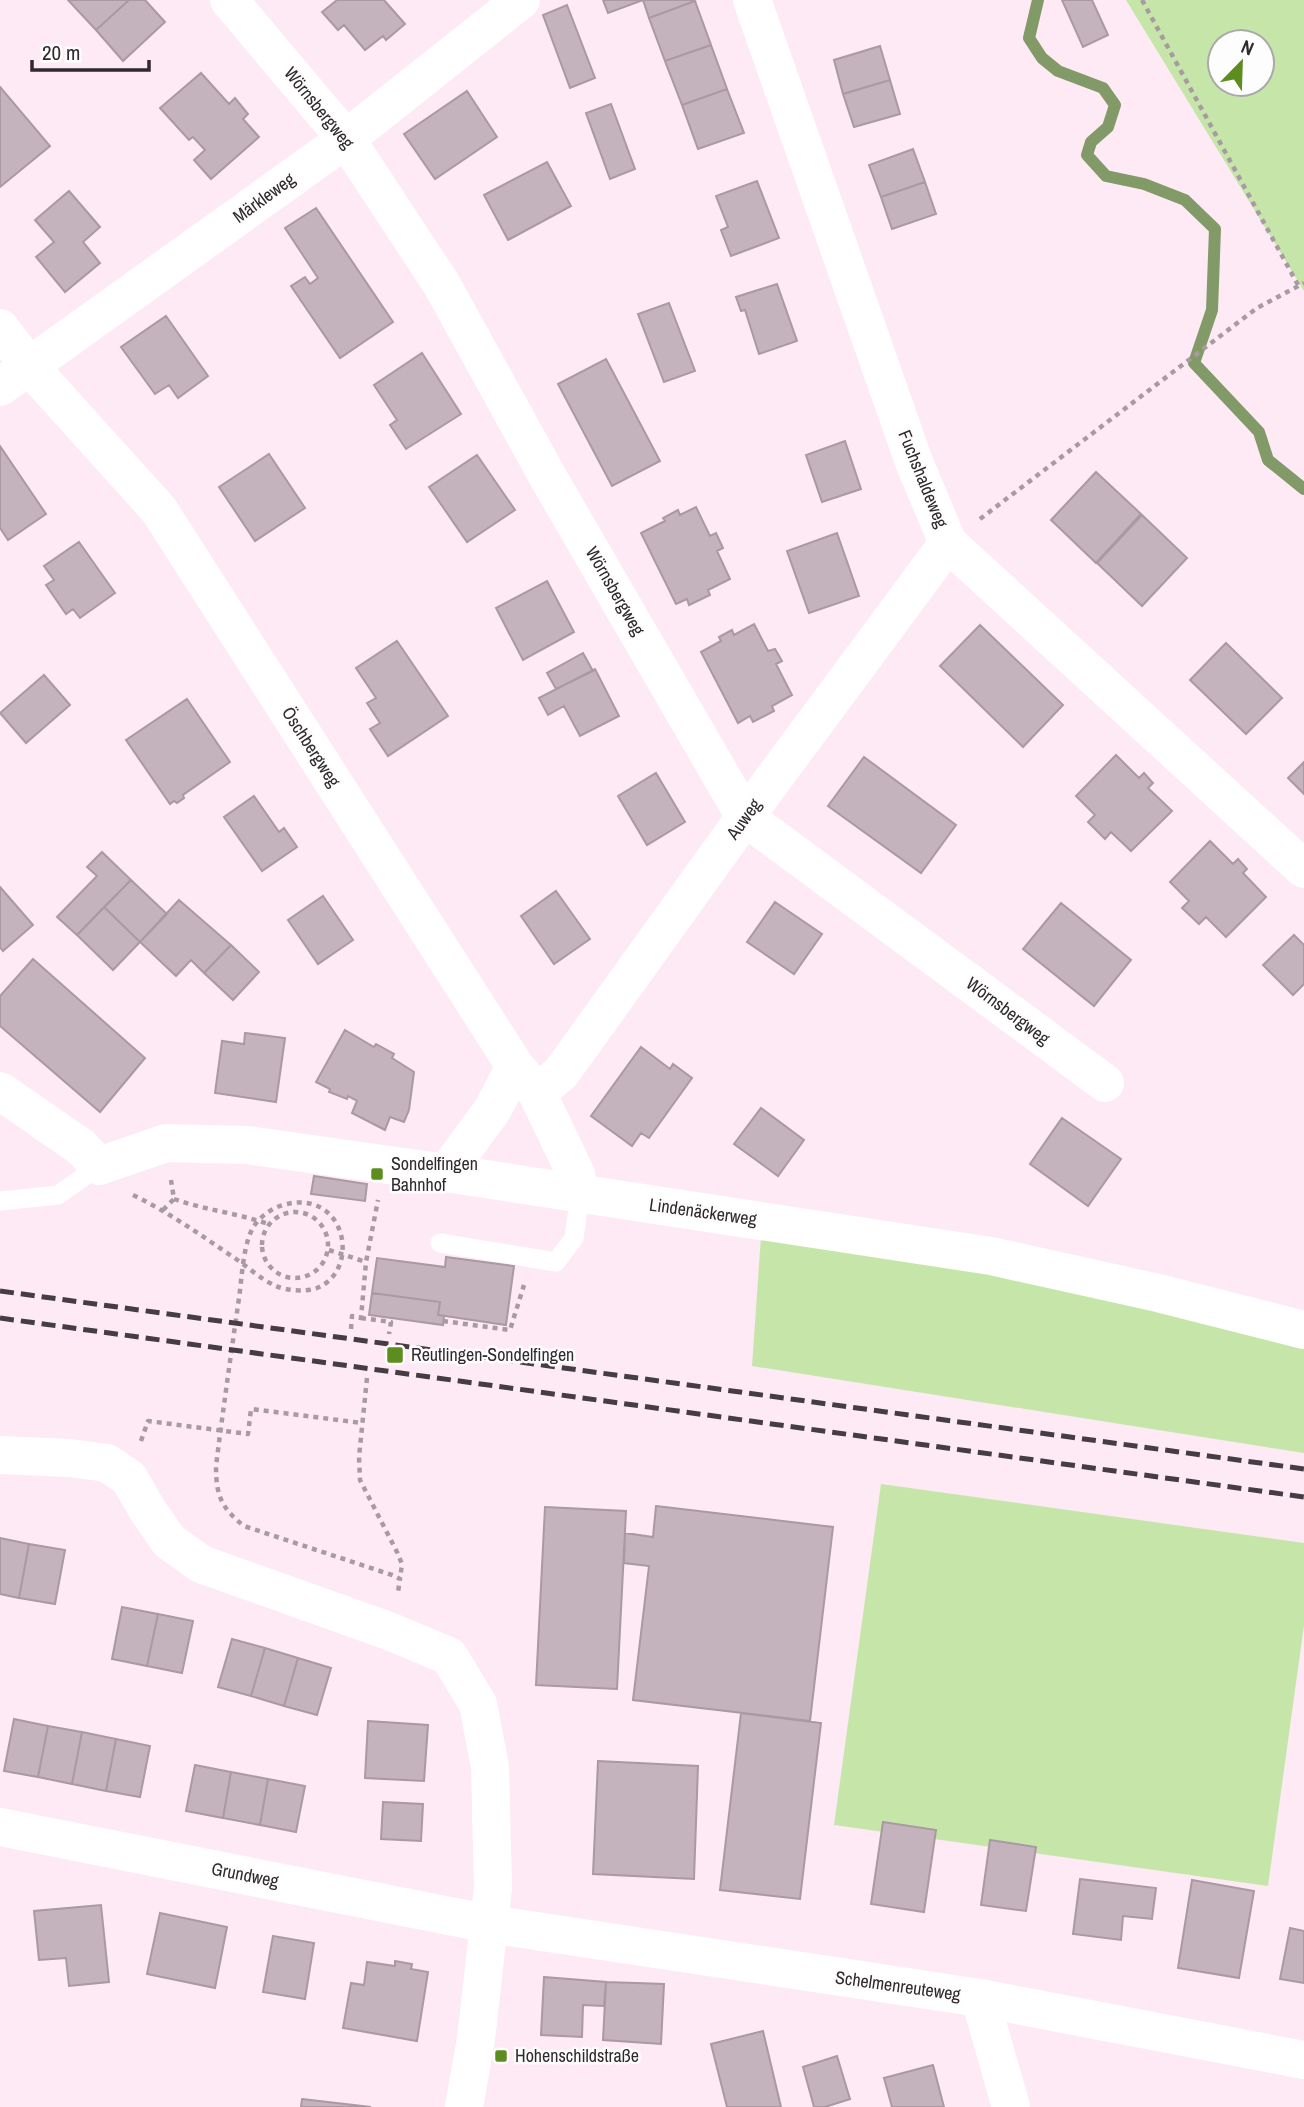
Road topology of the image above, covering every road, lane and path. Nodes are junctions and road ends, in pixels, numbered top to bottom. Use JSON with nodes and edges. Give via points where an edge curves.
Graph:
{"nodes":[{"id":1,"x":229,"y":0,"type":"edge"},
{"id":2,"x":521,"y":0,"type":"edge"},
{"id":3,"x":752,"y":0,"type":"edge"},
{"id":4,"x":1142,"y":0,"type":"edge"},
{"id":5,"x":346,"y":139,"type":"junction"},
{"id":6,"x":1301,"y":284,"type":"edge"},
{"id":7,"x":0,"y":328,"type":"edge"},
{"id":8,"x":15,"y":377,"type":"edge"},
{"id":9,"x":948,"y":543,"type":"junction"},
{"id":10,"x":745,"y":817,"type":"junction"},
{"id":11,"x":1304,"y":869,"type":"edge"},
{"id":12,"x":526,"y":1079,"type":"junction"},
{"id":13,"x":1105,"y":1083,"type":"dead end"},
{"id":14,"x":0,"y":1091,"type":"edge"},
{"id":15,"x":386,"y":1165,"type":"junction"},
{"id":16,"x":99,"y":1166,"type":"junction"},
{"id":17,"x":446,"y":1173,"type":"junction"},
{"id":18,"x":580,"y":1194,"type":"junction"},
{"id":19,"x":174,"y":1199,"type":"dead end"},
{"id":20,"x":0,"y":1201,"type":"edge"},
{"id":21,"x":163,"y":1210,"type":"dead end"},
{"id":22,"x":268,"y":1224,"type":"junction"},
{"id":23,"x":440,"y":1243,"type":"dead end"},
{"id":24,"x":329,"y":1250,"type":"junction"},
{"id":25,"x":531,"y":1259,"type":"junction"},
{"id":26,"x":366,"y":1262,"type":"junction"},
{"id":27,"x":363,"y":1298,"type":"junction"},
{"id":28,"x":372,"y":1300,"type":"dead end"},
{"id":29,"x":361,"y":1318,"type":"junction"},
{"id":30,"x":443,"y":1321,"type":"dead end"},
{"id":31,"x":351,"y":1329,"type":"dead end"},
{"id":32,"x":1303,"y":1330,"type":"edge"},
{"id":33,"x":389,"y":1334,"type":"dead end"},
{"id":34,"x":367,"y":1378,"type":"dead end"},
{"id":35,"x":148,"y":1421,"type":"dead end"},
{"id":36,"x":362,"y":1423,"type":"junction"},
{"id":37,"x":0,"y":1455,"type":"edge"},
{"id":38,"x":388,"y":1574,"type":"dead end"},
{"id":39,"x":400,"y":1579,"type":"dead end"},
{"id":40,"x":0,"y":1827,"type":"edge"},
{"id":41,"x":490,"y":1924,"type":"junction"},
{"id":42,"x":979,"y":1998,"type":"junction"},
{"id":43,"x":1304,"y":2060,"type":"edge"},
{"id":44,"x":464,"y":2107,"type":"edge"},
{"id":45,"x":1011,"y":2107,"type":"edge"}],
"edges":[{"from":1,"to":5,"type":"street","name":"Wörnsbergweg"},
{"from":2,"to":5,"type":"street","name":"Märkleweg"},
{"from":3,"to":9,"type":"street","name":"Fuchshaldeweg","via":[[914,462]]},
{"from":4,"to":6,"type":"path"},
{"from":5,"to":8,"type":"street","name":"Märkleweg"},
{"from":5,"to":10,"type":"street","name":"Wörnsbergweg","via":[[442,285]]},
{"from":6,"to":9,"type":"path","via":[[1257,308]]},
{"from":7,"to":8,"type":"street","name":"Öschbergweg"},
{"from":8,"to":12,"type":"street","name":"Öschbergweg","via":[[159,510]]},
{"from":9,"to":10,"type":"street","name":"Auweg"},
{"from":9,"to":11,"type":"street","name":"Fuchshaldeweg"},
{"from":10,"to":12,"type":"street","name":"Auweg","via":[[561,1073]]},
{"from":10,"to":13,"type":"street","name":"Wörnsbergweg"},
{"from":12,"to":17,"type":"street","name":"Auweg","via":[[493,1109]]},
{"from":12,"to":18,"type":"street","name":"Öschbergweg","via":[[576,1174]]},
{"from":14,"to":16,"type":"street","via":[[81,1147]]},
{"from":15,"to":16,"type":"street","name":"Lindenäckerweg","via":[[247,1145],[166,1143]]},
{"from":15,"to":17,"type":"street","name":"Lindenäckerweg"},
{"from":15,"to":26,"type":"path"},
{"from":16,"to":20,"type":"lane","via":[[58,1195]]},
{"from":17,"to":18,"type":"street","name":"Lindenäckerweg"},
{"from":18,"to":25,"type":"lane","via":[[574,1238],[556,1262]]},
{"from":18,"to":32,"type":"street","name":"Lindenäckerweg","via":[[991,1256]]},
{"from":19,"to":22,"type":"path"},
{"from":21,"to":38,"type":"path","via":[[234,1258],[245,1265],[277,1287],[301,1291],[318,1288],[338,1267],[342,1237],[335,1220],[314,1203],[300,1201],[276,1207],[253,1227],[246,1247],[245,1259],[243,1272],[235,1324],[216,1487],[230,1515],[244,1526]]},
{"from":22,"to":24,"type":"path","via":[[282,1214],[300,1212],[316,1219],[326,1233]]},
{"from":22,"to":24,"type":"path","via":[[261,1244],[266,1263],[281,1277],[302,1279],[319,1269]]},
{"from":23,"to":25,"type":"lane"},
{"from":24,"to":26,"type":"path"},
{"from":25,"to":30,"type":"path","via":[[510,1330]]},
{"from":26,"to":27,"type":"path"},
{"from":27,"to":28,"type":"path"},
{"from":27,"to":29,"type":"path"},
{"from":29,"to":31,"type":"path","via":[[352,1316]]},
{"from":29,"to":33,"type":"path","via":[[391,1322]]},
{"from":34,"to":36,"type":"path"},
{"from":35,"to":36,"type":"path","via":[[248,1434],[251,1409]]},
{"from":36,"to":39,"type":"path","via":[[360,1480],[402,1564]]},
{"from":37,"to":41,"type":"street","via":[[107,1463],[129,1478],[169,1541],[201,1564],[449,1656],[478,1704],[489,1766]]},
{"from":40,"to":41,"type":"street","name":"Grundweg"},
{"from":41,"to":42,"type":"street","name":"Schelmenreuteweg"},
{"from":41,"to":44,"type":"street"},
{"from":42,"to":43,"type":"street","name":"Schelmenreuteweg"},
{"from":42,"to":45,"type":"street"}]}
